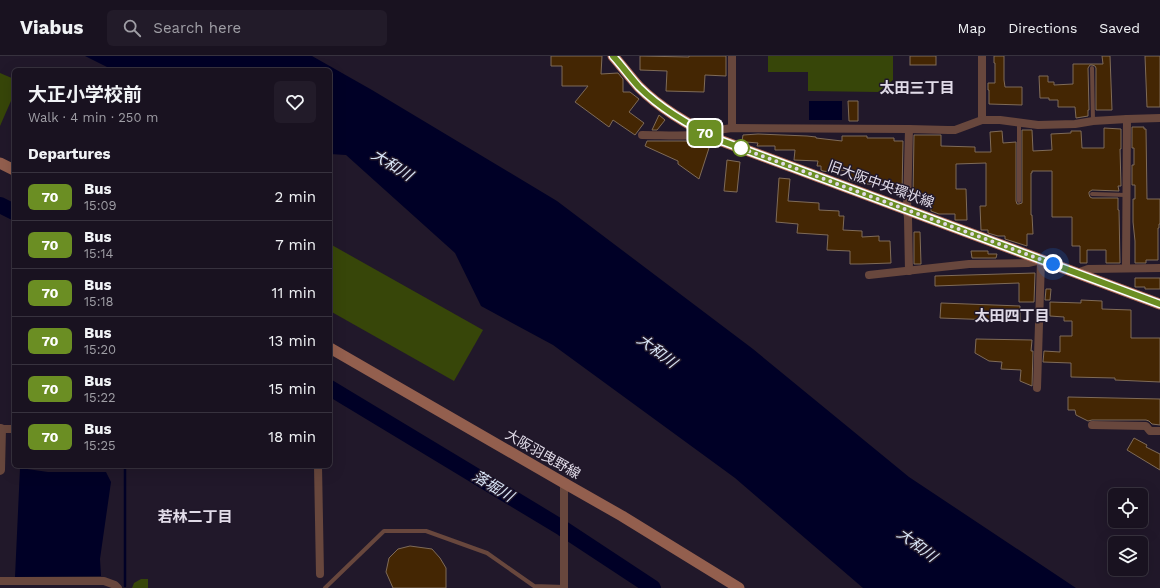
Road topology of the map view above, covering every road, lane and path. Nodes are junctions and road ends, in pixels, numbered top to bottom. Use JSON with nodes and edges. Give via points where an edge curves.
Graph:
{"nodes":[{"id":1,"x":613,"y":56,"type":"edge"},
{"id":2,"x":732,"y":56,"type":"edge"},
{"id":3,"x":982,"y":56,"type":"edge"},
{"id":4,"x":1092,"y":68,"type":"dead end"},
{"id":5,"x":1160,"y":118,"type":"edge"},
{"id":6,"x":1126,"y":119,"type":"junction"},
{"id":7,"x":982,"y":120,"type":"junction"},
{"id":8,"x":1092,"y":120,"type":"junction"},
{"id":9,"x":1019,"y":122,"type":"junction"},
{"id":10,"x":732,"y":128,"type":"junction"},
{"id":11,"x":909,"y":129,"type":"junction"},
{"id":12,"x":706,"y":133,"type":"junction"},
{"id":13,"x":642,"y":135,"type":"dead end"},
{"id":14,"x":0,"y":163,"type":"edge"},
{"id":15,"x":12,"y":169,"type":"edge"},
{"id":16,"x":1092,"y":194,"type":"dead end"},
{"id":17,"x":1126,"y":195,"type":"junction"},
{"id":18,"x":1019,"y":201,"type":"dead end"},
{"id":19,"x":907,"y":209,"type":"junction"},
{"id":20,"x":1041,"y":260,"type":"junction"},
{"id":21,"x":1126,"y":268,"type":"junction"},
{"id":22,"x":1160,"y":268,"type":"edge"},
{"id":23,"x":909,"y":271,"type":"junction"},
{"id":24,"x":1077,"y":273,"type":"junction"},
{"id":25,"x":869,"y":275,"type":"dead end"},
{"id":26,"x":1160,"y":304,"type":"edge"},
{"id":27,"x":332,"y":349,"type":"edge"},
{"id":28,"x":1037,"y":388,"type":"dead end"},
{"id":29,"x":1092,"y":425,"type":"dead end"},
{"id":30,"x":0,"y":429,"type":"edge"},
{"id":31,"x":12,"y":429,"type":"edge"},
{"id":32,"x":1160,"y":431,"type":"edge"},
{"id":33,"x":318,"y":468,"type":"edge"},
{"id":34,"x":0,"y":470,"type":"edge"},
{"id":35,"x":564,"y":484,"type":"junction"},
{"id":36,"x":320,"y":574,"type":"dead end"},
{"id":37,"x":0,"y":582,"type":"edge"},
{"id":38,"x":549,"y":587,"type":"edge"},
{"id":39,"x":118,"y":588,"type":"edge"},
{"id":40,"x":325,"y":588,"type":"edge"},
{"id":41,"x":564,"y":588,"type":"edge"},
{"id":42,"x":739,"y":588,"type":"edge"}],
"edges":[{"from":1,"to":12,"type":"main road","name":"旧大阪中央環状線","via":[[640,87],[667,110]]},
{"from":2,"to":10,"type":"street"},
{"from":3,"to":7,"type":"street"},
{"from":4,"to":8,"type":"lane"},
{"from":5,"to":6,"type":"street"},
{"from":6,"to":8,"type":"street"},
{"from":6,"to":17,"type":"street"},
{"from":7,"to":9,"type":"street"},
{"from":7,"to":11,"type":"street","via":[[955,130]]},
{"from":8,"to":9,"type":"street","via":[[1075,124],[1038,125]]},
{"from":9,"to":18,"type":"lane"},
{"from":10,"to":11,"type":"street"},
{"from":10,"to":12,"type":"street"},
{"from":11,"to":19,"type":"street"},
{"from":12,"to":13,"type":"street"},
{"from":12,"to":19,"type":"main road","name":"旧大阪中央環状線"},
{"from":14,"to":15,"type":"main road"},
{"from":16,"to":17,"type":"lane"},
{"from":17,"to":21,"type":"street"},
{"from":19,"to":20,"type":"main road","name":"旧大阪中央環状線"},
{"from":19,"to":23,"type":"street"},
{"from":20,"to":23,"type":"street"},
{"from":20,"to":24,"type":"main road","name":"旧大阪中央環状線"},
{"from":20,"to":28,"type":"street"},
{"from":21,"to":22,"type":"street"},
{"from":21,"to":24,"type":"street","via":[[1088,269]]},
{"from":23,"to":25,"type":"street"},
{"from":24,"to":26,"type":"main road","name":"旧大阪中央環状線"},
{"from":27,"to":35,"type":"main road","name":"大阪羽曳野線"},
{"from":29,"to":32,"type":"street","via":[[1146,426],[1150,431]]},
{"from":30,"to":31,"type":"street"},
{"from":30,"to":34,"type":"street"},
{"from":33,"to":36,"type":"street"},
{"from":35,"to":41,"type":"street"},
{"from":35,"to":42,"type":"main road","name":"大阪羽曳野線","via":[[622,516]]},
{"from":37,"to":39,"type":"street","via":[[104,581]]},
{"from":38,"to":40,"type":"lane","via":[[534,586],[487,553],[426,531],[384,531]]},
{"from":38,"to":41,"type":"lane"}]}
